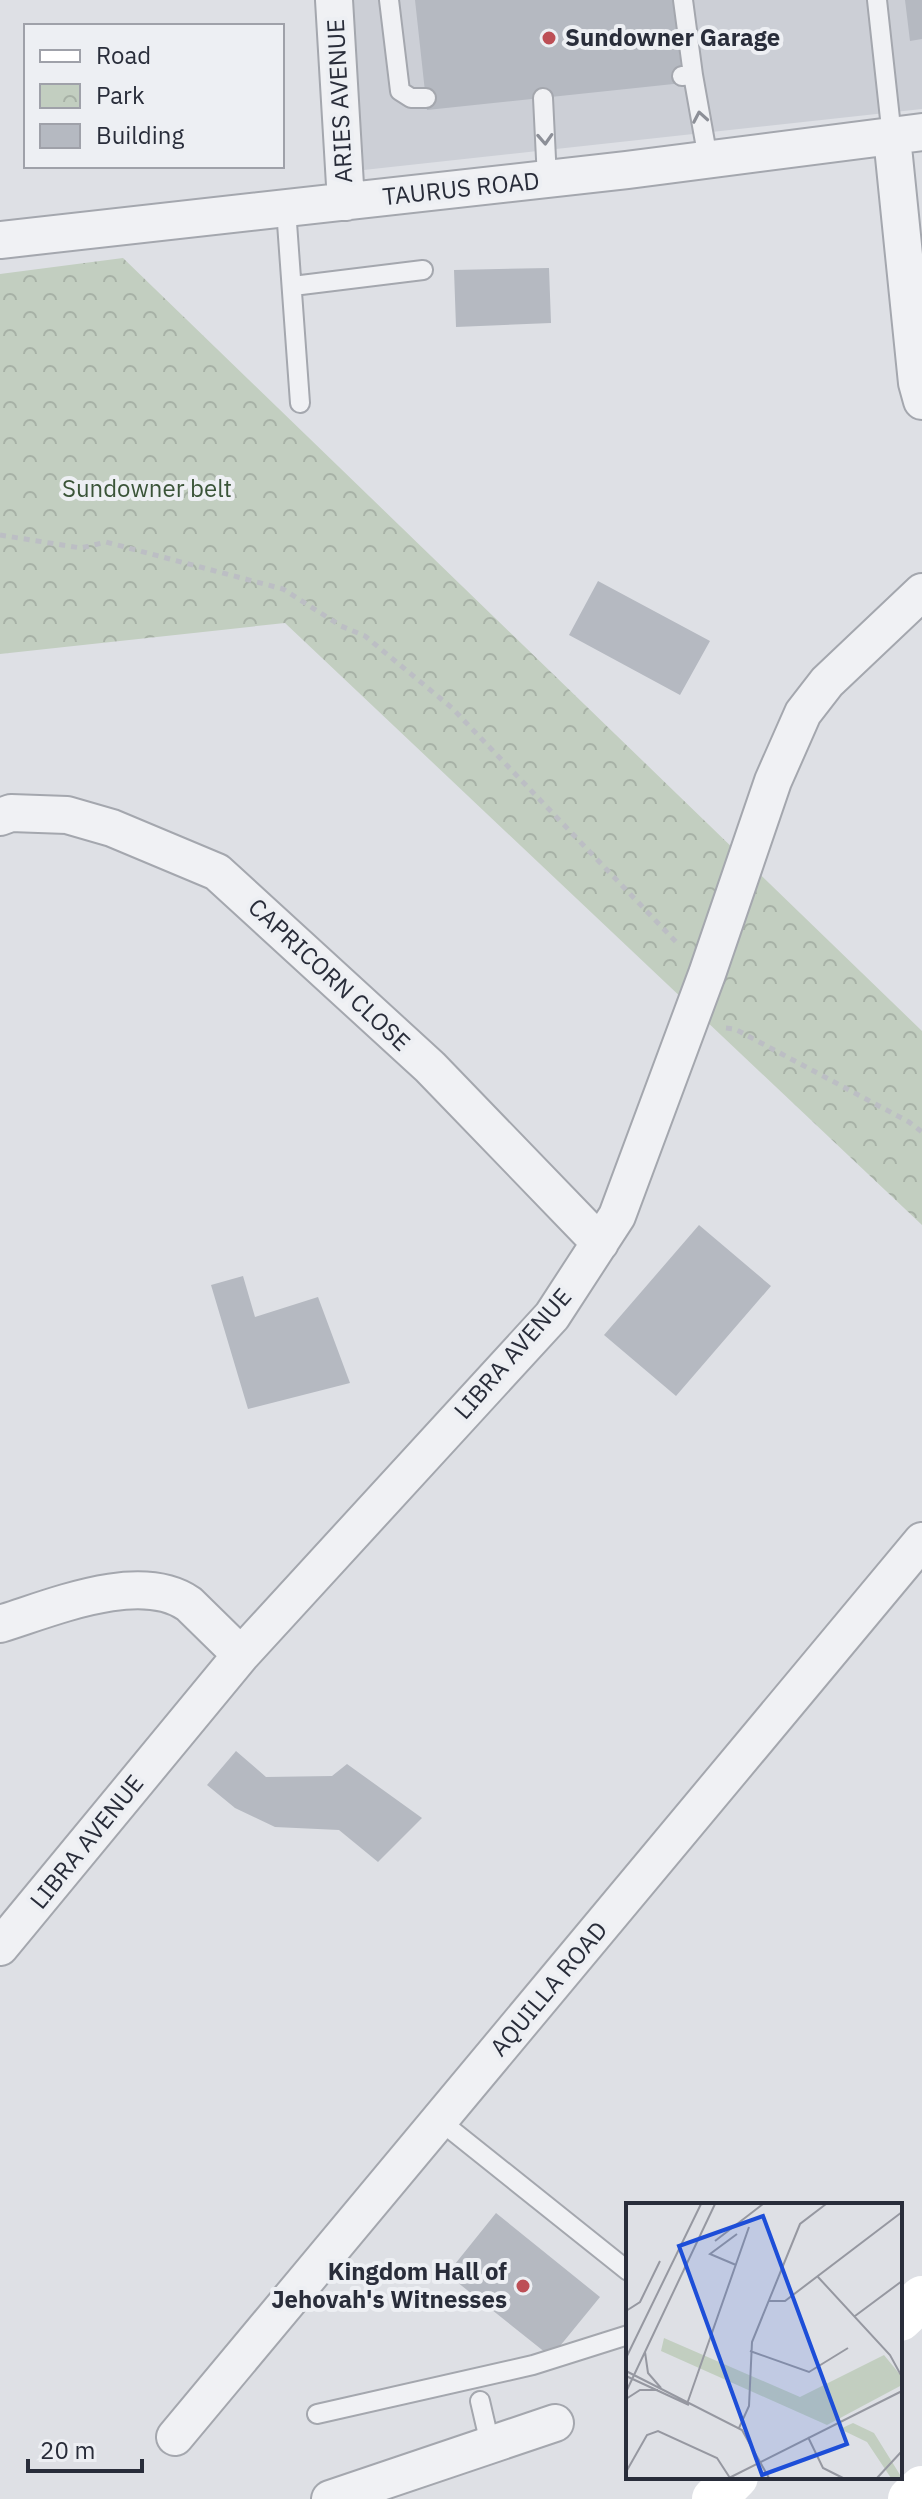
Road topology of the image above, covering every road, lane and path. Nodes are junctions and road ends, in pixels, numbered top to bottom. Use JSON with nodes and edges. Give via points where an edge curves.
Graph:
{"nodes":[{"id":1,"x":334,"y":0,"type":"edge"},
{"id":2,"x":389,"y":0,"type":"edge"},
{"id":3,"x":683,"y":0,"type":"edge"},
{"id":4,"x":877,"y":0,"type":"edge"},
{"id":5,"x":426,"y":98,"type":"dead end"},
{"id":6,"x":543,"y":98,"type":"dead end"},
{"id":7,"x":907,"y":135,"type":"edge"},
{"id":8,"x":708,"y":159,"type":"junction"},
{"id":9,"x":547,"y":179,"type":"junction"},
{"id":10,"x":346,"y":202,"type":"junction"},
{"id":11,"x":286,"y":209,"type":"junction"},
{"id":12,"x":0,"y":240,"type":"edge"},
{"id":13,"x":423,"y":270,"type":"dead end"},
{"id":14,"x":293,"y":286,"type":"junction"},
{"id":15,"x":922,"y":401,"type":"edge"},
{"id":16,"x":300,"y":403,"type":"dead end"},
{"id":17,"x":0,"y":535,"type":"edge"},
{"id":18,"x":922,"y":592,"type":"edge"},
{"id":19,"x":0,"y":817,"type":"edge"},
{"id":20,"x":707,"y":974,"type":"junction"},
{"id":21,"x":688,"y":1026,"type":"junction"},
{"id":22,"x":922,"y":1132,"type":"edge"},
{"id":23,"x":600,"y":1243,"type":"junction"},
{"id":24,"x":922,"y":1541,"type":"edge"},
{"id":25,"x":0,"y":1624,"type":"edge"},
{"id":26,"x":241,"y":1655,"type":"junction"},
{"id":27,"x":0,"y":1947,"type":"edge"},
{"id":28,"x":439,"y":2120,"type":"junction"},
{"id":29,"x":626,"y":2269,"type":"edge"},
{"id":30,"x":922,"y":2298,"type":"edge"},
{"id":31,"x":902,"y":2317,"type":"edge"},
{"id":32,"x":626,"y":2336,"type":"edge"},
{"id":33,"x":480,"y":2401,"type":"dead end"},
{"id":34,"x":317,"y":2414,"type":"dead end"},
{"id":35,"x":555,"y":2423,"type":"dead end"},
{"id":36,"x":175,"y":2437,"type":"dead end"},
{"id":37,"x":490,"y":2444,"type":"junction"},
{"id":38,"x":734,"y":2479,"type":"edge"},
{"id":39,"x":922,"y":2488,"type":"edge"},
{"id":40,"x":330,"y":2499,"type":"edge"},
{"id":41,"x":714,"y":2499,"type":"edge"},
{"id":42,"x":910,"y":2499,"type":"edge"}],
"edges":[{"from":1,"to":10,"type":"street","name":"ARIES AVENUE"},
{"from":2,"to":5,"type":"lane","via":[[400,91]]},
{"from":8,"to":3,"type":"lane","one_way":true,"via":[[688,75]]},
{"from":4,"to":7,"type":"lane"},
{"from":6,"to":9,"type":"lane","one_way":true},
{"from":7,"to":8,"type":"street","name":"TAURUS ROAD"},
{"from":7,"to":15,"type":"street"},
{"from":8,"to":9,"type":"street","name":"TAURUS ROAD"},
{"from":9,"to":10,"type":"street","name":"TAURUS ROAD"},
{"from":10,"to":11,"type":"street","name":"TAURUS ROAD"},
{"from":11,"to":12,"type":"street","name":"TAURUS ROAD"},
{"from":11,"to":14,"type":"lane"},
{"from":13,"to":14,"type":"lane"},
{"from":14,"to":16,"type":"lane"},
{"from":17,"to":20,"type":"path","via":[[81,548],[106,542],[283,589],[365,636],[452,708]]},
{"from":18,"to":20,"type":"street","name":"LIBRA AVENUE","via":[[827,682],[803,713],[773,781]]},
{"from":19,"to":23,"type":"street","name":"CAPRICORN CLOSE","via":[[67,815],[217,872],[430,1067]]},
{"from":20,"to":21,"type":"street","name":"LIBRA AVENUE"},
{"from":21,"to":22,"type":"path","via":[[735,1029]]},
{"from":21,"to":23,"type":"street","name":"LIBRA AVENUE","via":[[617,1216]]},
{"from":23,"to":26,"type":"street","name":"LIBRA AVENUE","via":[[552,1316]]},
{"from":24,"to":28,"type":"street","name":"AQUILLA ROAD"},
{"from":25,"to":26,"type":"street","via":[[87,1597],[159,1592],[189,1604]]},
{"from":26,"to":27,"type":"street","name":"LIBRA AVENUE"},
{"from":28,"to":29,"type":"lane"},
{"from":28,"to":36,"type":"street","name":"AQUILLA ROAD"},
{"from":30,"to":31,"type":"main road"},
{"from":32,"to":34,"type":"lane","via":[[533,2365]]},
{"from":33,"to":37,"type":"lane"},
{"from":35,"to":37,"type":"street"},
{"from":37,"to":40,"type":"street"},
{"from":38,"to":41,"type":"main road"},
{"from":39,"to":42,"type":"main road"}]}
